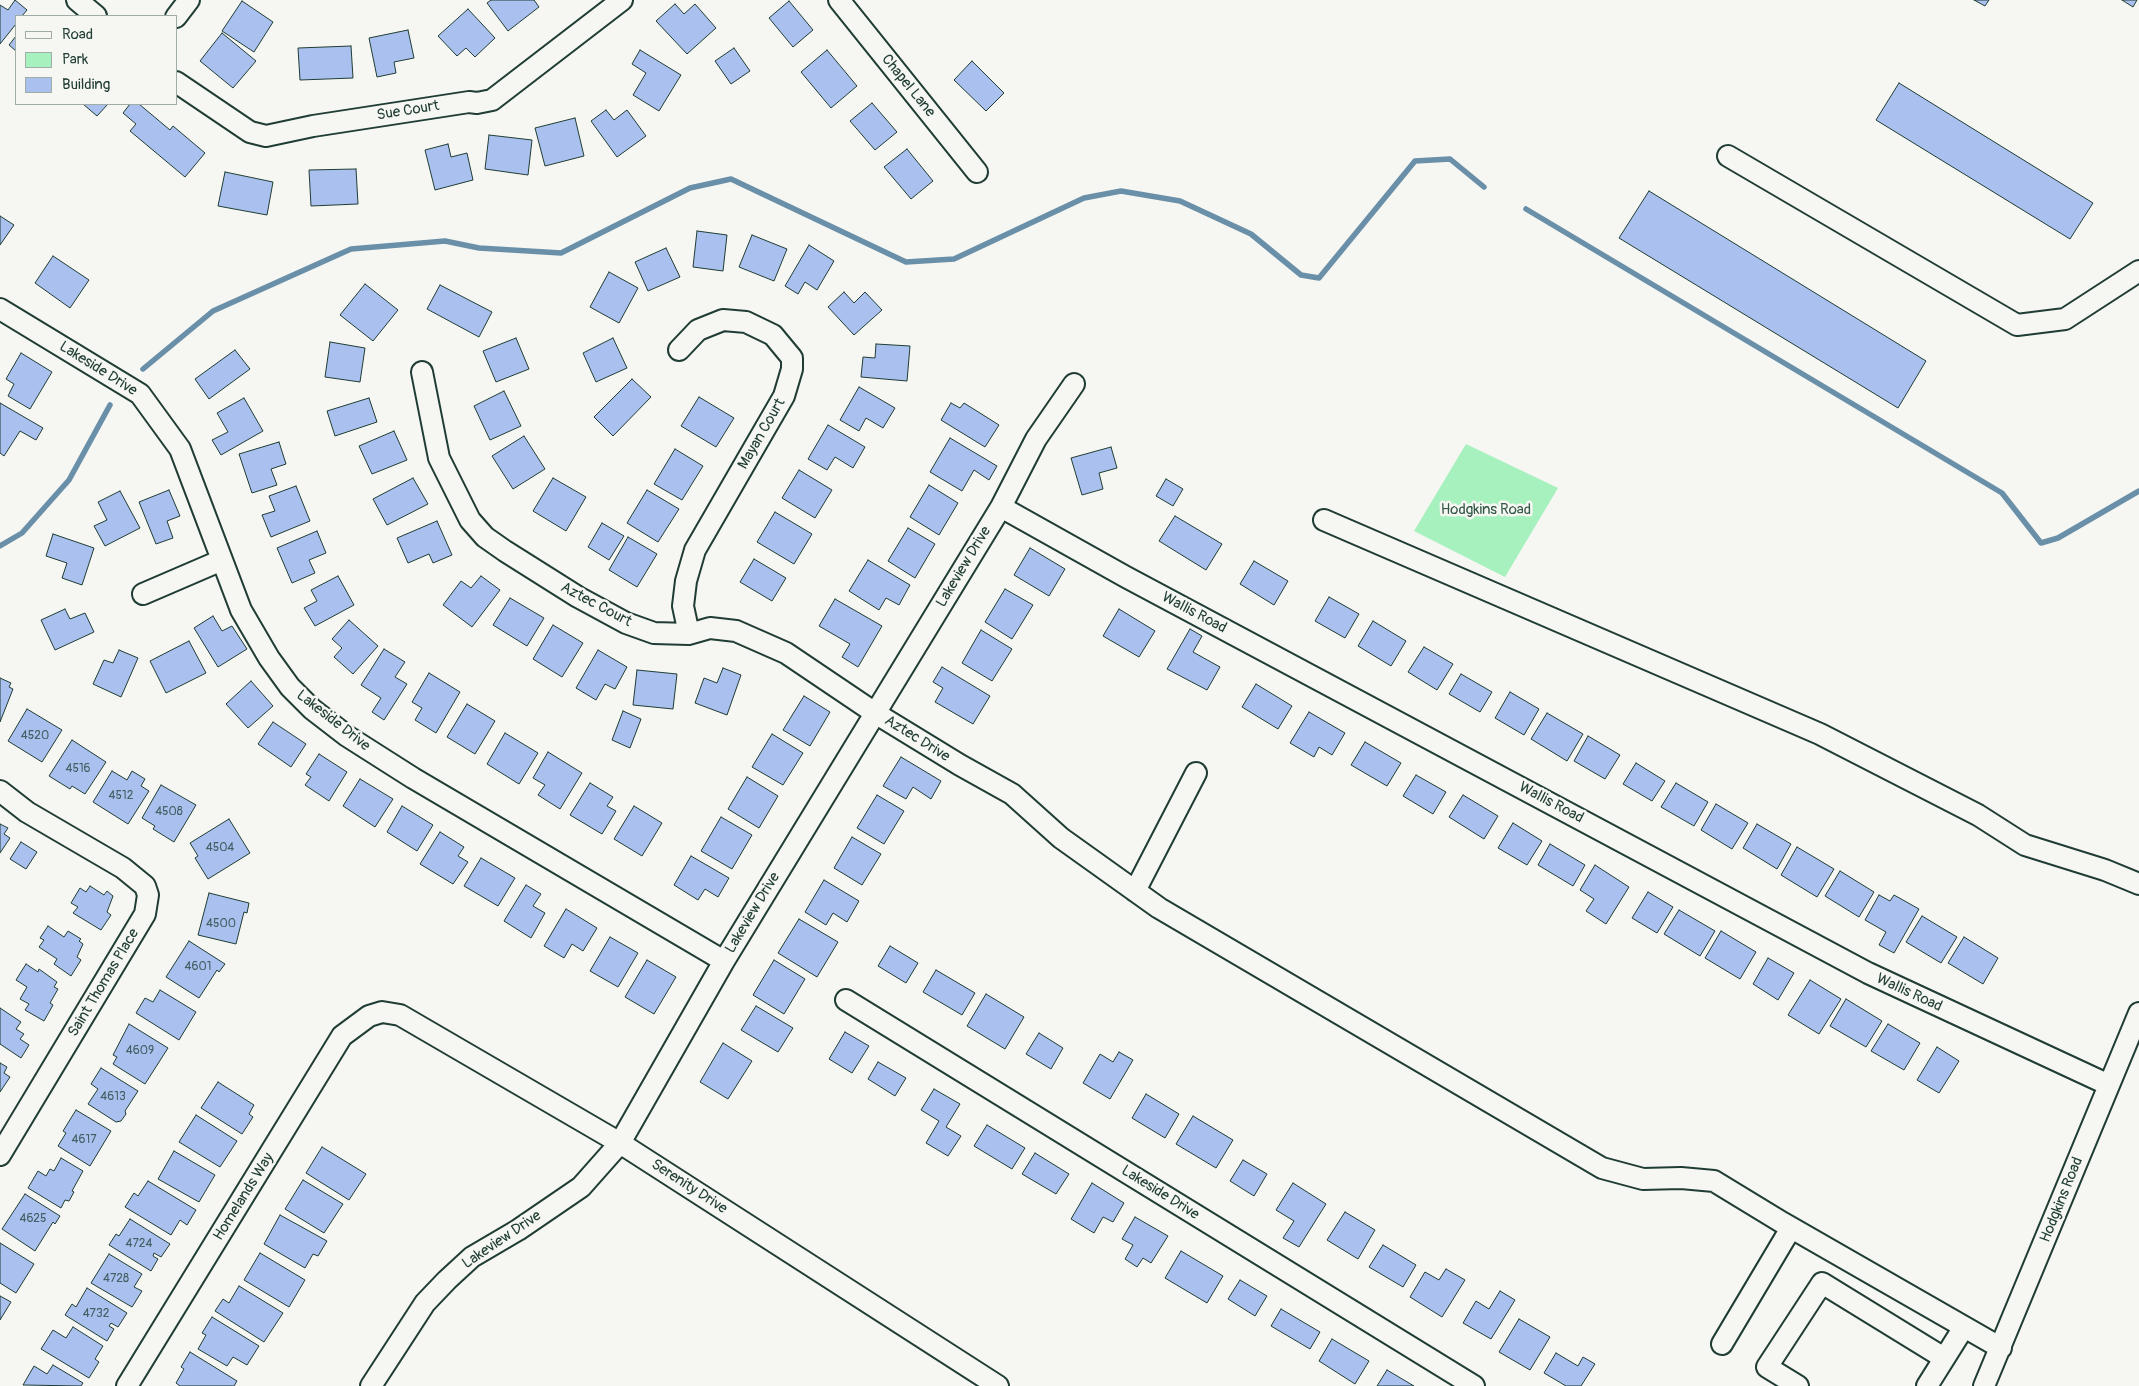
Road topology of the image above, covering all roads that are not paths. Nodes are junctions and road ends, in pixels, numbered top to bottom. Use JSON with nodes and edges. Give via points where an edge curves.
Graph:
{"nodes":[{"id":1,"x":77,"y":0,"type":"edge"},
{"id":2,"x":189,"y":0,"type":"edge"},
{"id":3,"x":622,"y":0,"type":"edge"},
{"id":4,"x":839,"y":0,"type":"edge"},
{"id":5,"x":95,"y":15,"type":"edge"},
{"id":6,"x":178,"y":15,"type":"edge"},
{"id":7,"x":178,"y":83,"type":"edge"},
{"id":8,"x":1728,"y":156,"type":"dead end"},
{"id":9,"x":977,"y":172,"type":"dead end"},
{"id":10,"x":2139,"y":271,"type":"edge"},
{"id":11,"x":0,"y":309,"type":"edge"},
{"id":12,"x":679,"y":350,"type":"dead end"},
{"id":13,"x":422,"y":372,"type":"dead end"},
{"id":14,"x":1074,"y":384,"type":"dead end"},
{"id":15,"x":1001,"y":507,"type":"junction"},
{"id":16,"x":1324,"y":520,"type":"dead end"},
{"id":17,"x":222,"y":560,"type":"junction"},
{"id":18,"x":143,"y":594,"type":"dead end"},
{"id":19,"x":689,"y":634,"type":"junction"},
{"id":20,"x":875,"y":713,"type":"junction"},
{"id":21,"x":1196,"y":773,"type":"dead end"},
{"id":22,"x":0,"y":791,"type":"edge"},
{"id":23,"x":2139,"y":884,"type":"edge"},
{"id":24,"x":1135,"y":891,"type":"junction"},
{"id":25,"x":724,"y":961,"type":"junction"},
{"id":26,"x":846,"y":1000,"type":"dead end"},
{"id":27,"x":2139,"y":1013,"type":"edge"},
{"id":28,"x":369,"y":1016,"type":"joint"},
{"id":29,"x":2109,"y":1085,"type":"junction"},
{"id":30,"x":620,"y":1143,"type":"junction"},
{"id":31,"x":0,"y":1155,"type":"edge"},
{"id":32,"x":1791,"y":1228,"type":"junction"},
{"id":33,"x":1964,"y":1327,"type":"junction"},
{"id":34,"x":1722,"y":1344,"type":"dead end"},
{"id":35,"x":2001,"y":1348,"type":"junction"},
{"id":36,"x":1944,"y":1358,"type":"junction"},
{"id":37,"x":127,"y":1386,"type":"edge"},
{"id":38,"x":371,"y":1386,"type":"edge"},
{"id":39,"x":998,"y":1386,"type":"edge"},
{"id":40,"x":1474,"y":1386,"type":"edge"},
{"id":41,"x":1798,"y":1386,"type":"edge"},
{"id":42,"x":1927,"y":1386,"type":"edge"},
{"id":43,"x":1984,"y":1386,"type":"edge"}],
"edges":[{"from":1,"to":5,"type":"street"},
{"from":2,"to":6,"type":"street"},
{"from":3,"to":7,"type":"street","name":"Sue Court","via":[[492,100],[477,103],[266,136],[250,132]]},
{"from":4,"to":9,"type":"street","name":"Chapel Lane"},
{"from":8,"to":10,"type":"street","via":[[2017,325],[2065,319]]},
{"from":11,"to":17,"type":"street","name":"Lakeside Drive","via":[[140,394],[180,449]]},
{"from":12,"to":19,"type":"street","name":"Mayan Court","via":[[698,330],[723,320],[746,322],[773,335],[792,358],[784,396],[695,550],[683,606]]},
{"from":13,"to":19,"type":"street","name":"Aztec Court","via":[[440,458],[470,520],[485,536],[504,552],[626,623],[654,633]]},
{"from":14,"to":15,"type":"street","name":"Lakeview Drive","via":[[1036,439]]},
{"from":15,"to":20,"type":"street","name":"Lakeview Drive"},
{"from":15,"to":29,"type":"street","name":"Wallis Road","via":[[1868,973]]},
{"from":16,"to":23,"type":"street","via":[[1820,734],[1978,815],[2025,845]]},
{"from":17,"to":18,"type":"street"},
{"from":17,"to":25,"type":"street","name":"Lakeside Drive","via":[[241,610],[269,658],[290,687],[312,709],[347,736],[413,778]]},
{"from":19,"to":20,"type":"street","name":"Aztec Court","via":[[710,628],[736,631],[762,641],[786,653]]},
{"from":20,"to":24,"type":"street","name":"Aztec Drive","via":[[1012,794],[1061,838]]},
{"from":20,"to":25,"type":"street","name":"Lakeview Drive"},
{"from":21,"to":24,"type":"street"},
{"from":22,"to":31,"type":"street","name":"Saint Thomas Place","via":[[27,812],[123,868],[145,886],[148,895],[144,914]]},
{"from":24,"to":32,"type":"street","name":"Aztec Drive","via":[[1602,1168],[1643,1179],[1714,1181]]},
{"from":25,"to":30,"type":"street","name":"Lakeview Drive"},
{"from":26,"to":40,"type":"street","name":"Lakeside Drive"},
{"from":27,"to":29,"type":"street","name":"Hodgkins Road"},
{"from":28,"to":30,"type":"street","name":"Serenity Drive","via":[[382,1012],[400,1015]]},
{"from":28,"to":37,"type":"street","name":"Homelands Way","via":[[356,1023],[331,1051]]},
{"from":29,"to":35,"type":"street","name":"Hodgkins Road"},
{"from":30,"to":38,"type":"street","name":"Lakeview Drive","via":[[581,1187],[472,1257],[447,1280],[425,1303]]},
{"from":30,"to":39,"type":"street","name":"Serenity Drive"},
{"from":32,"to":33,"type":"street","name":"Aztec Drive"},
{"from":32,"to":34,"type":"street"},
{"from":33,"to":35,"type":"street","name":"Aztec Drive"},
{"from":33,"to":36,"type":"street"},
{"from":35,"to":43,"type":"street","name":"Hodgkins Road"},
{"from":36,"to":41,"type":"street","via":[[1822,1283],[1767,1367]]},
{"from":36,"to":42,"type":"street"}]}
